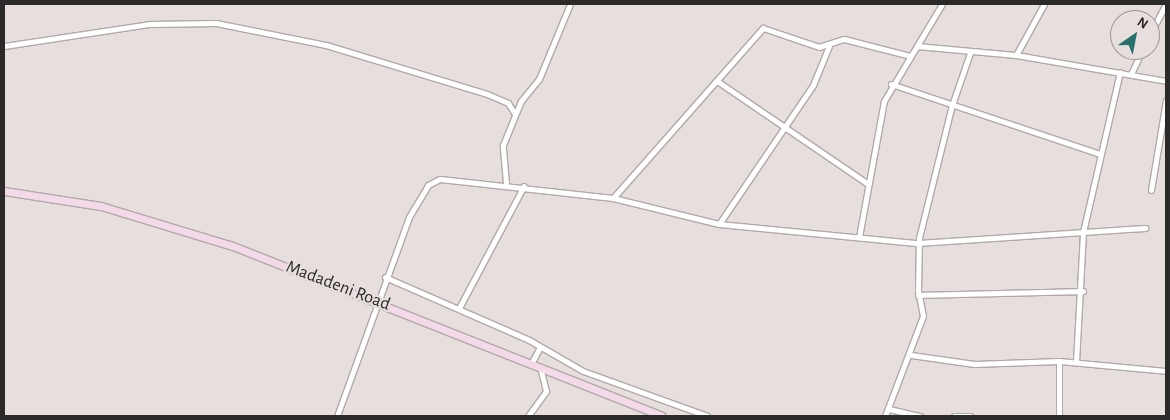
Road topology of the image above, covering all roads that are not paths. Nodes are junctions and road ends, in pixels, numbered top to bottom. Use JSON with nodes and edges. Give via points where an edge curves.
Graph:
{"nodes":[{"id":1,"x":570,"y":4,"type":"edge"},
{"id":2,"x":942,"y":4,"type":"edge"},
{"id":3,"x":1044,"y":4,"type":"edge"},
{"id":4,"x":4,"y":46,"type":"edge"},
{"id":5,"x":829,"y":46,"type":"junction"},
{"id":6,"x":916,"y":46,"type":"junction"},
{"id":7,"x":970,"y":53,"type":"junction"},
{"id":8,"x":1016,"y":55,"type":"junction"},
{"id":9,"x":910,"y":56,"type":"junction"},
{"id":10,"x":1137,"y":60,"type":"edge"},
{"id":11,"x":1120,"y":72,"type":"junction"},
{"id":12,"x":1130,"y":74,"type":"junction"},
{"id":13,"x":1166,"y":80,"type":"edge"},
{"id":14,"x":716,"y":81,"type":"junction"},
{"id":15,"x":891,"y":84,"type":"junction"},
{"id":16,"x":1166,"y":100,"type":"edge"},
{"id":17,"x":952,"y":105,"type":"junction"},
{"id":18,"x":516,"y":114,"type":"junction"},
{"id":19,"x":784,"y":129,"type":"junction"},
{"id":20,"x":1100,"y":154,"type":"junction"},
{"id":21,"x":506,"y":183,"type":"junction"},
{"id":22,"x":868,"y":184,"type":"junction"},
{"id":23,"x":524,"y":186,"type":"junction"},
{"id":24,"x":1151,"y":190,"type":"dead end"},
{"id":25,"x":4,"y":191,"type":"edge"},
{"id":26,"x":613,"y":198,"type":"junction"},
{"id":27,"x":719,"y":224,"type":"junction"},
{"id":28,"x":1146,"y":228,"type":"dead end"},
{"id":29,"x":1083,"y":232,"type":"junction"},
{"id":30,"x":859,"y":237,"type":"junction"},
{"id":31,"x":918,"y":243,"type":"junction"},
{"id":32,"x":385,"y":277,"type":"junction"},
{"id":33,"x":1083,"y":291,"type":"junction"},
{"id":34,"x":918,"y":295,"type":"junction"},
{"id":35,"x":378,"y":302,"type":"junction"},
{"id":36,"x":459,"y":308,"type":"junction"},
{"id":37,"x":540,"y":347,"type":"junction"},
{"id":38,"x":911,"y":355,"type":"junction"},
{"id":39,"x":1059,"y":362,"type":"junction"},
{"id":40,"x":1076,"y":362,"type":"junction"},
{"id":41,"x":531,"y":364,"type":"junction"},
{"id":42,"x":540,"y":368,"type":"junction"},
{"id":43,"x":1166,"y":371,"type":"edge"},
{"id":44,"x":888,"y":409,"type":"junction"},
{"id":45,"x":337,"y":416,"type":"edge"},
{"id":46,"x":528,"y":416,"type":"edge"},
{"id":47,"x":662,"y":416,"type":"edge"},
{"id":48,"x":707,"y":416,"type":"edge"},
{"id":49,"x":885,"y":416,"type":"edge"},
{"id":50,"x":920,"y":416,"type":"edge"},
{"id":51,"x":954,"y":416,"type":"edge"},
{"id":52,"x":970,"y":416,"type":"edge"},
{"id":53,"x":1059,"y":416,"type":"edge"}],
"edges":[{"from":1,"to":18,"type":"street","via":[[539,79]]},
{"from":2,"to":6,"type":"street"},
{"from":3,"to":8,"type":"street"},
{"from":4,"to":18,"type":"street","via":[[150,24],[216,23],[326,45],[471,89],[508,103]]},
{"from":5,"to":9,"type":"street","via":[[844,39]]},
{"from":5,"to":14,"type":"street","via":[[819,47],[766,27]]},
{"from":5,"to":19,"type":"street","via":[[813,85]]},
{"from":6,"to":7,"type":"street"},
{"from":6,"to":9,"type":"street"},
{"from":7,"to":8,"type":"street"},
{"from":7,"to":17,"type":"street"},
{"from":8,"to":11,"type":"street"},
{"from":9,"to":15,"type":"street"},
{"from":10,"to":12,"type":"street"},
{"from":11,"to":12,"type":"street"},
{"from":11,"to":20,"type":"street"},
{"from":12,"to":13,"type":"street"},
{"from":14,"to":19,"type":"street"},
{"from":14,"to":26,"type":"street"},
{"from":15,"to":17,"type":"street"},
{"from":15,"to":22,"type":"street"},
{"from":16,"to":24,"type":"street"},
{"from":17,"to":20,"type":"street"},
{"from":17,"to":31,"type":"street"},
{"from":18,"to":21,"type":"street","via":[[501,152]]},
{"from":19,"to":22,"type":"street"},
{"from":19,"to":27,"type":"street"},
{"from":20,"to":29,"type":"street"},
{"from":21,"to":23,"type":"street"},
{"from":21,"to":32,"type":"street","via":[[448,178],[428,185]]},
{"from":22,"to":30,"type":"street"},
{"from":23,"to":26,"type":"street"},
{"from":23,"to":36,"type":"street"},
{"from":25,"to":35,"type":"street","name":"Madadeni Road","via":[[57,197],[146,218]]},
{"from":26,"to":27,"type":"street"},
{"from":27,"to":30,"type":"street"},
{"from":28,"to":29,"type":"street"},
{"from":29,"to":31,"type":"street"},
{"from":29,"to":33,"type":"street"},
{"from":30,"to":31,"type":"street"},
{"from":31,"to":34,"type":"street"},
{"from":32,"to":35,"type":"street"},
{"from":32,"to":36,"type":"street"},
{"from":33,"to":34,"type":"street"},
{"from":33,"to":40,"type":"street"},
{"from":34,"to":38,"type":"street","via":[[924,312]]},
{"from":35,"to":41,"type":"street","name":"Madadeni Road"},
{"from":35,"to":45,"type":"street"},
{"from":36,"to":37,"type":"street"},
{"from":37,"to":41,"type":"street"},
{"from":37,"to":48,"type":"street","via":[[583,371]]},
{"from":38,"to":39,"type":"street","via":[[974,364]]},
{"from":38,"to":44,"type":"street"},
{"from":39,"to":40,"type":"street"},
{"from":39,"to":53,"type":"street"},
{"from":40,"to":43,"type":"street"},
{"from":41,"to":42,"type":"street","name":"Madadeni Road"},
{"from":42,"to":46,"type":"street","via":[[546,391]]},
{"from":42,"to":47,"type":"street","name":"Madadeni Road"},
{"from":44,"to":49,"type":"street"},
{"from":44,"to":50,"type":"street"},
{"from":51,"to":52,"type":"street"}]}
